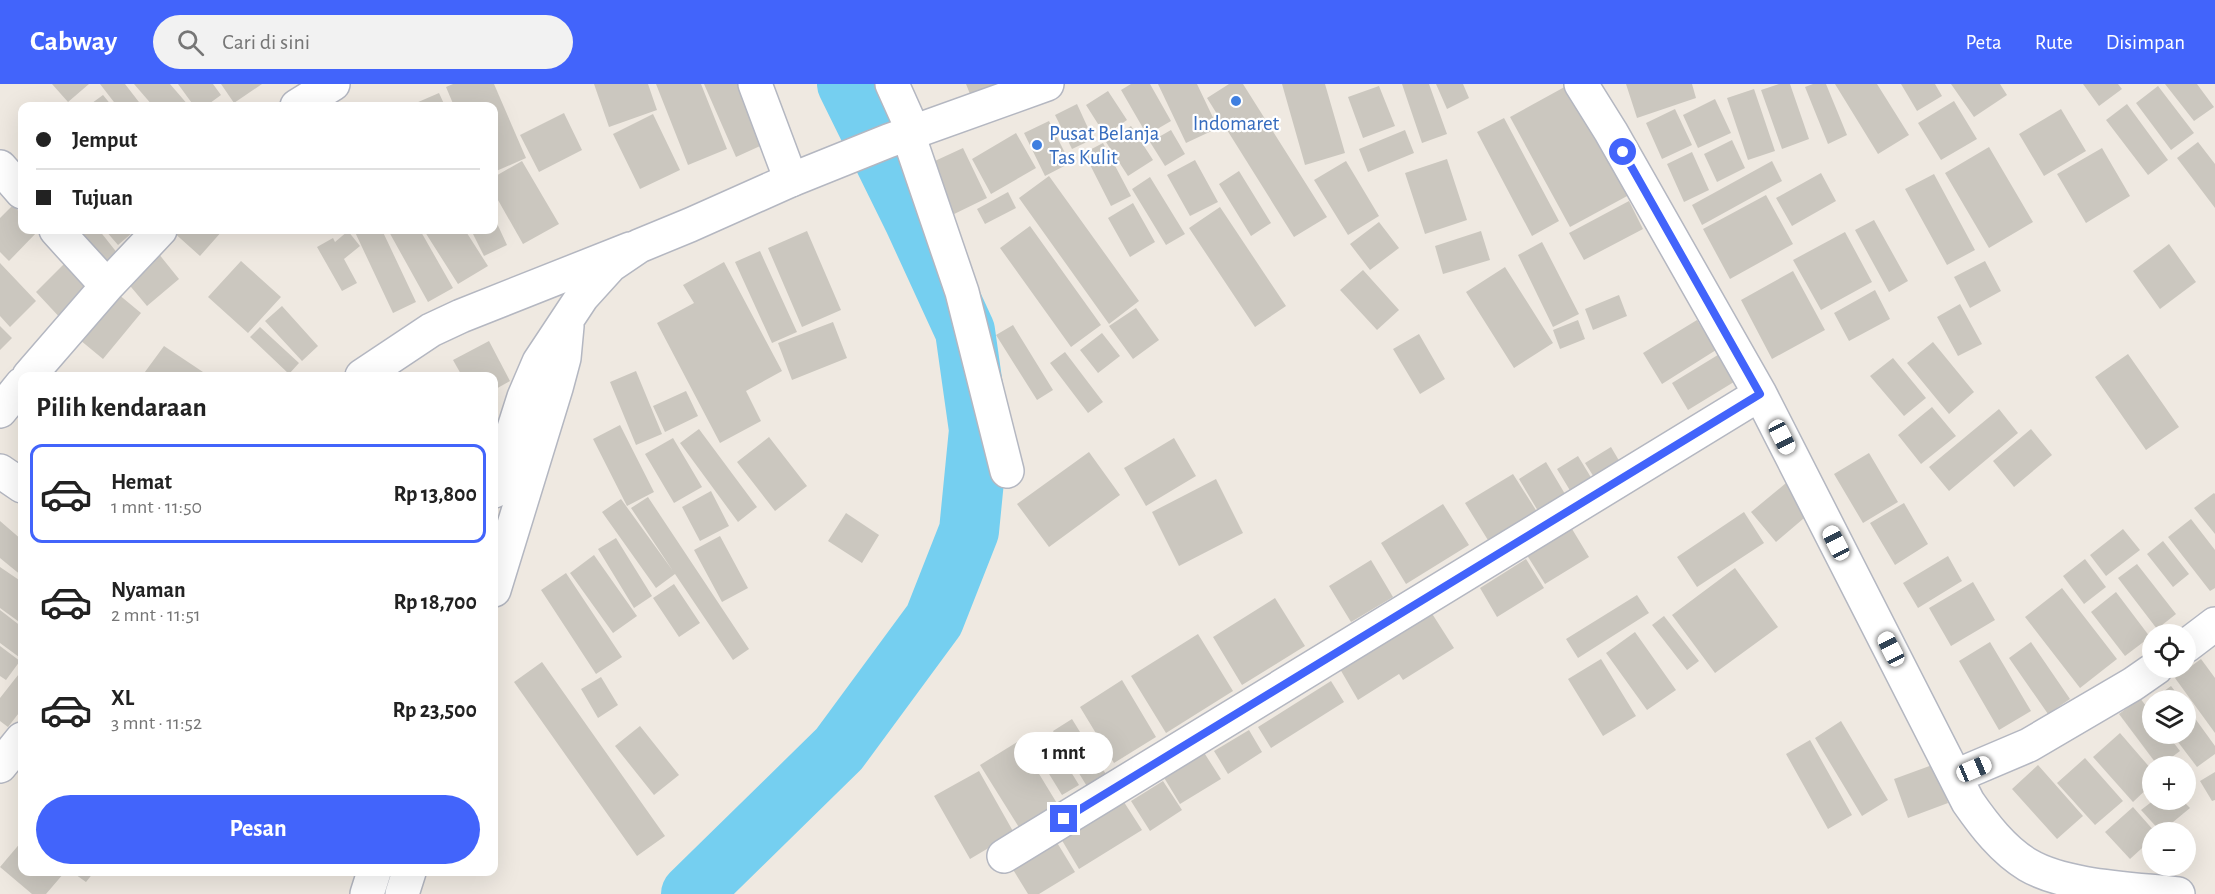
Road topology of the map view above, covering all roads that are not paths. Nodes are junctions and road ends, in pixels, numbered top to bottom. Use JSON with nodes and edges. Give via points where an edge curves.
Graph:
{"nodes":[{"id":1,"x":333,"y":84,"type":"edge"},
{"id":2,"x":755,"y":84,"type":"edge"},
{"id":3,"x":892,"y":84,"type":"edge"},
{"id":4,"x":1047,"y":84,"type":"edge"},
{"id":5,"x":1581,"y":84,"type":"edge"},
{"id":6,"x":304,"y":102,"type":"edge"},
{"id":7,"x":903,"y":136,"type":"junction"},
{"id":8,"x":0,"y":167,"type":"edge"},
{"id":9,"x":795,"y":178,"type":"junction"},
{"id":10,"x":18,"y":187,"type":"edge"},
{"id":11,"x":60,"y":234,"type":"edge"},
{"id":12,"x":156,"y":234,"type":"edge"},
{"id":13,"x":639,"y":246,"type":"junction"},
{"id":14,"x":107,"y":285,"type":"junction"},
{"id":15,"x":32,"y":372,"type":"edge"},
{"id":16,"x":368,"y":372,"type":"edge"},
{"id":17,"x":18,"y":389,"type":"edge"},
{"id":18,"x":1760,"y":394,"type":"junction"},
{"id":19,"x":0,"y":411,"type":"edge"},
{"id":20,"x":0,"y":471,"type":"edge"},
{"id":21,"x":1007,"y":471,"type":"dead end"},
{"id":22,"x":18,"y":483,"type":"edge"},
{"id":23,"x":504,"y":490,"type":"edge"},
{"id":24,"x":498,"y":550,"type":"edge"},
{"id":25,"x":2215,"y":624,"type":"edge"},
{"id":26,"x":2196,"y":638,"type":"edge"},
{"id":27,"x":2142,"y":678,"type":"edge"},
{"id":28,"x":18,"y":744,"type":"edge"},
{"id":29,"x":0,"y":766,"type":"edge"},
{"id":30,"x":1956,"y":776,"type":"junction"},
{"id":31,"x":1004,"y":856,"type":"dead end"},
{"id":32,"x":373,"y":876,"type":"edge"},
{"id":33,"x":408,"y":876,"type":"edge"},
{"id":34,"x":367,"y":894,"type":"edge"},
{"id":35,"x":402,"y":894,"type":"edge"},
{"id":36,"x":2178,"y":894,"type":"edge"}],
"edges":[{"from":1,"to":6,"type":"street"},
{"from":2,"to":9,"type":"street"},
{"from":3,"to":7,"type":"street"},
{"from":4,"to":7,"type":"street"},
{"from":5,"to":18,"type":"street"},
{"from":7,"to":9,"type":"street"},
{"from":7,"to":21,"type":"street","via":[[962,292]]},
{"from":8,"to":10,"type":"street"},
{"from":9,"to":13,"type":"street"},
{"from":11,"to":14,"type":"street"},
{"from":12,"to":14,"type":"street"},
{"from":13,"to":16,"type":"street","via":[[451,320]]},
{"from":13,"to":23,"type":"street","via":[[594,282],[539,362],[524,397]]},
{"from":14,"to":15,"type":"street"},
{"from":17,"to":19,"type":"street"},
{"from":18,"to":30,"type":"street"},
{"from":18,"to":31,"type":"street"},
{"from":20,"to":22,"type":"street"},
{"from":23,"to":24,"type":"street"},
{"from":25,"to":26,"type":"street"},
{"from":27,"to":30,"type":"street","via":[[2029,745]]},
{"from":28,"to":29,"type":"street"},
{"from":30,"to":36,"type":"street","via":[[1989,832],[2016,857],[2038,870],[2074,881]]},
{"from":32,"to":34,"type":"street"},
{"from":33,"to":35,"type":"street"}]}
